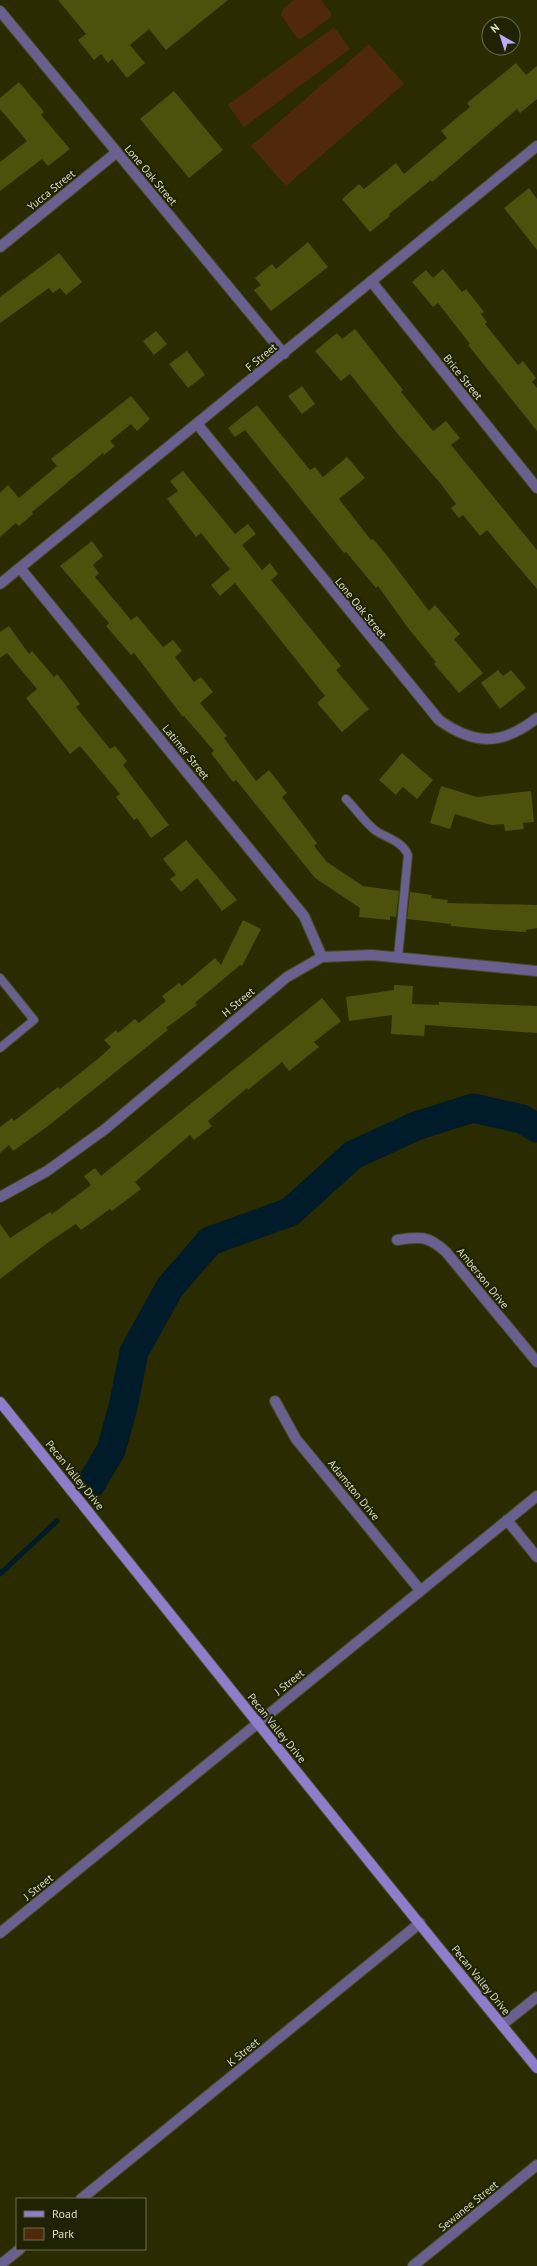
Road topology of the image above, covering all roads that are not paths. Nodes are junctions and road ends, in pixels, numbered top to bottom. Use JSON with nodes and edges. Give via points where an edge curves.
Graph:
{"nodes":[{"id":1,"x":0,"y":11,"type":"edge"},
{"id":2,"x":537,"y":146,"type":"edge"},
{"id":3,"x":117,"y":152,"type":"junction"},
{"id":4,"x":0,"y":247,"type":"edge"},
{"id":5,"x":371,"y":281,"type":"junction"},
{"id":6,"x":284,"y":354,"type":"junction"},
{"id":7,"x":198,"y":425,"type":"junction"},
{"id":8,"x":537,"y":488,"type":"edge"},
{"id":9,"x":20,"y":568,"type":"junction"},
{"id":10,"x":0,"y":584,"type":"edge"},
{"id":11,"x":537,"y":718,"type":"edge"},
{"id":12,"x":346,"y":798,"type":"dead end"},
{"id":13,"x":322,"y":957,"type":"junction"},
{"id":14,"x":398,"y":957,"type":"junction"},
{"id":15,"x":537,"y":971,"type":"edge"},
{"id":16,"x":0,"y":978,"type":"edge"},
{"id":17,"x":0,"y":1048,"type":"edge"},
{"id":18,"x":0,"y":1198,"type":"edge"},
{"id":19,"x":397,"y":1240,"type":"dead end"},
{"id":20,"x":537,"y":1362,"type":"edge"},
{"id":21,"x":275,"y":1401,"type":"dead end"},
{"id":22,"x":0,"y":1402,"type":"edge"},
{"id":23,"x":537,"y":1496,"type":"edge"},
{"id":24,"x":507,"y":1520,"type":"junction"},
{"id":25,"x":537,"y":1557,"type":"edge"},
{"id":26,"x":420,"y":1590,"type":"junction"},
{"id":27,"x":257,"y":1723,"type":"junction"},
{"id":28,"x":420,"y":1923,"type":"junction"},
{"id":29,"x":0,"y":1933,"type":"edge"},
{"id":30,"x":537,"y":1997,"type":"edge"},
{"id":31,"x":502,"y":2025,"type":"junction"},
{"id":32,"x":537,"y":2068,"type":"edge"},
{"id":33,"x":537,"y":2165,"type":"edge"},
{"id":34,"x":82,"y":2198,"type":"edge"},
{"id":35,"x":19,"y":2250,"type":"edge"},
{"id":36,"x":0,"y":2265,"type":"edge"},
{"id":37,"x":413,"y":2266,"type":"edge"}],
"edges":[{"from":1,"to":3,"type":"street","name":"Lone Oak Street"},
{"from":2,"to":5,"type":"street","name":"F Street"},
{"from":3,"to":4,"type":"street","name":"Yucca Street"},
{"from":3,"to":6,"type":"street","name":"Lone Oak Street"},
{"from":5,"to":6,"type":"street","name":"F Street"},
{"from":5,"to":8,"type":"street","name":"Brice Street"},
{"from":6,"to":7,"type":"street","name":"F Street"},
{"from":7,"to":9,"type":"street","name":"F Street"},
{"from":7,"to":11,"type":"street","name":"Lone Oak Street","via":[[439,720],[456,732],[478,740],[510,734]]},
{"from":9,"to":10,"type":"street","name":"F Street"},
{"from":9,"to":13,"type":"street","name":"Latimer Street","via":[[304,916]]},
{"from":12,"to":14,"type":"lane","via":[[373,827],[403,847],[408,855]]},
{"from":13,"to":14,"type":"street","name":"H Street","via":[[372,954]]},
{"from":13,"to":18,"type":"street","name":"H Street","via":[[287,977],[104,1130],[48,1171]]},
{"from":14,"to":15,"type":"street","name":"H Street"},
{"from":16,"to":17,"type":"lane","via":[[34,1020]]},
{"from":19,"to":20,"type":"street","name":"Amberson Drive","via":[[415,1237],[434,1240]]},
{"from":21,"to":26,"type":"street","name":"Adamston Drive","via":[[296,1439]]},
{"from":22,"to":27,"type":"main road","name":"Pecan Valley Drive"},
{"from":23,"to":24,"type":"street","name":"J Street"},
{"from":24,"to":25,"type":"street"},
{"from":24,"to":26,"type":"street","name":"J Street"},
{"from":26,"to":27,"type":"street","name":"J Street"},
{"from":27,"to":28,"type":"main road","name":"Pecan Valley Drive"},
{"from":27,"to":29,"type":"street","name":"J Street"},
{"from":28,"to":31,"type":"main road","name":"Pecan Valley Drive"},
{"from":28,"to":34,"type":"street","name":"K Street"},
{"from":30,"to":31,"type":"street"},
{"from":31,"to":32,"type":"main road","name":"Pecan Valley Drive"},
{"from":33,"to":37,"type":"street","name":"Sewanee Street"},
{"from":35,"to":36,"type":"street"}]}
